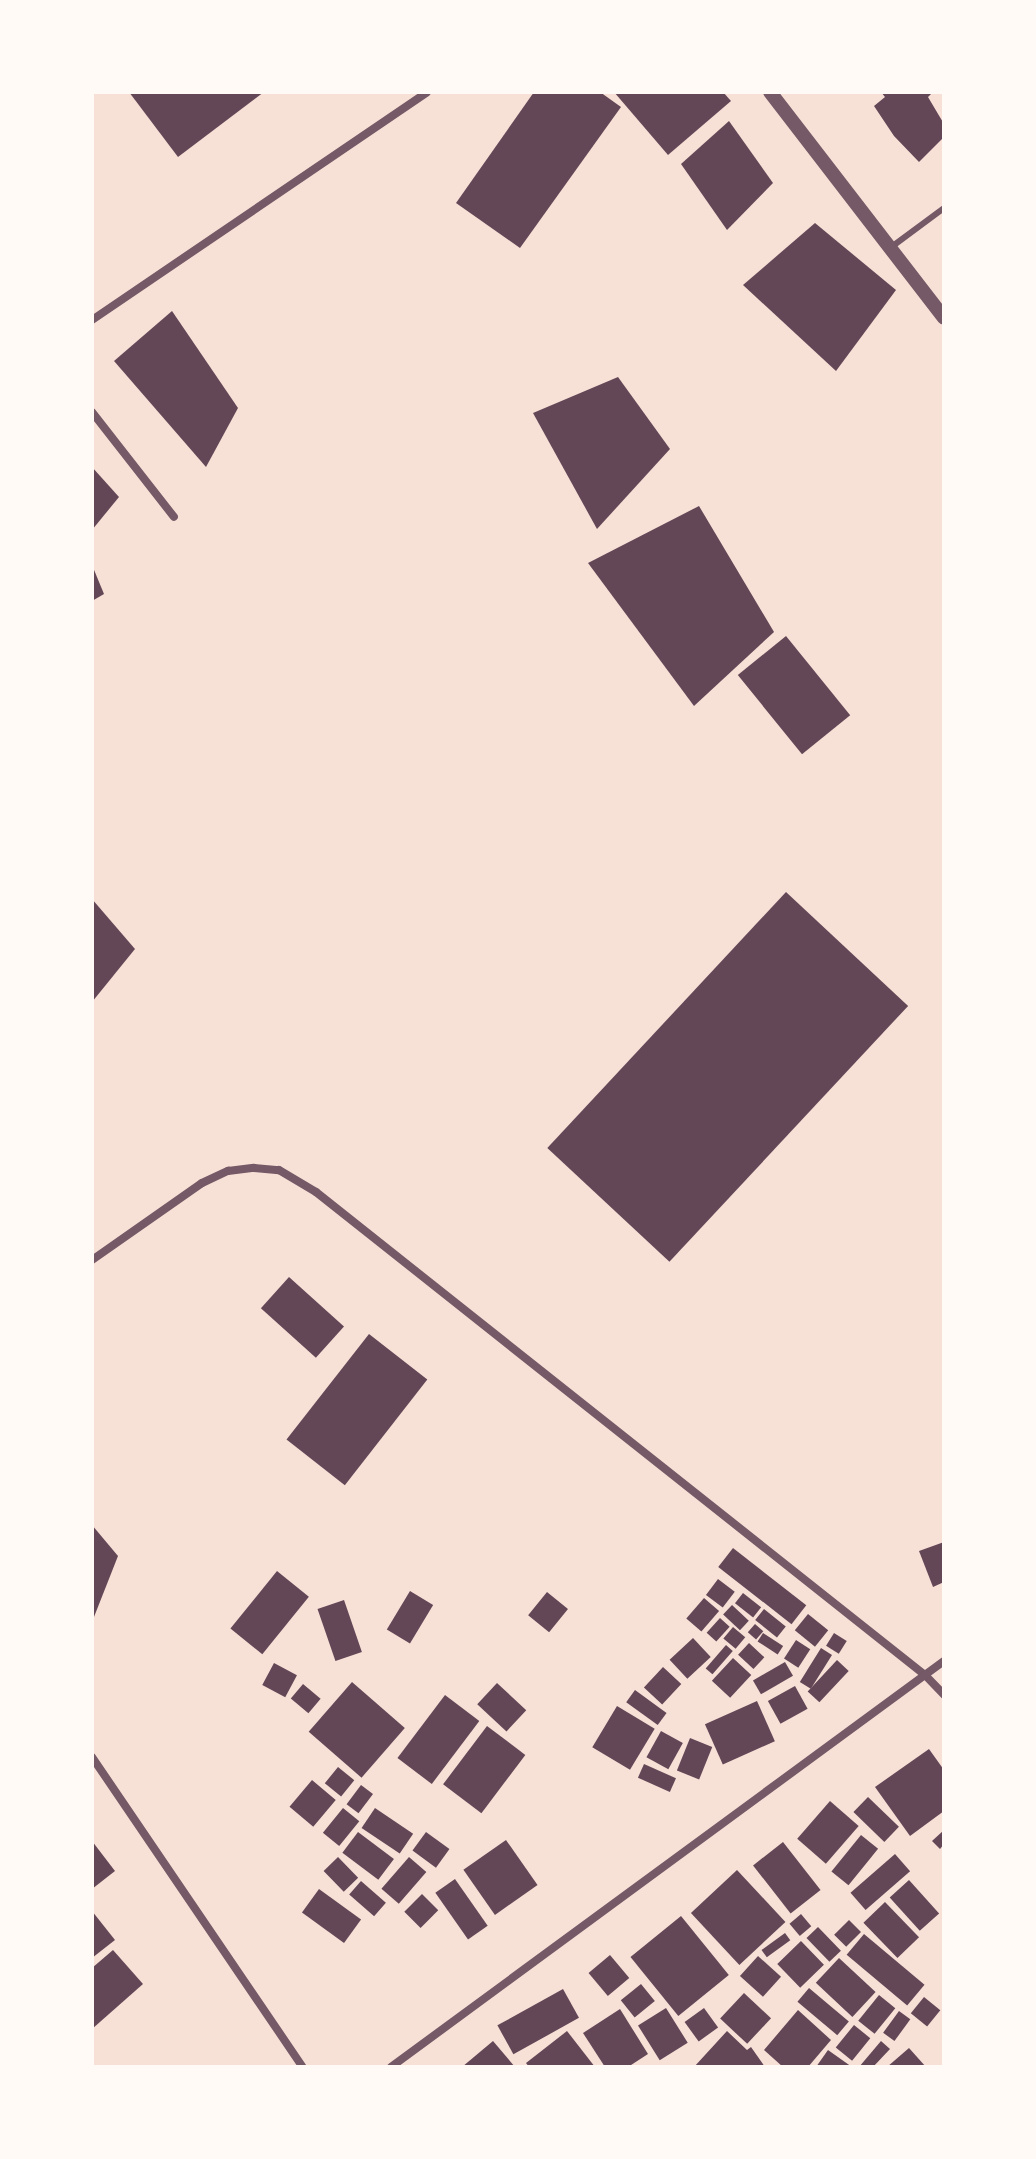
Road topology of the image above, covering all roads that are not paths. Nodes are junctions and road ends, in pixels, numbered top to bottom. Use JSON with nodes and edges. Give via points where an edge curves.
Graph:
{"nodes":[{"id":1,"x":427,"y":92,"type":"edge"},
{"id":2,"x":770,"y":92,"type":"edge"},
{"id":3,"x":944,"y":208,"type":"edge"},
{"id":4,"x":890,"y":248,"type":"junction"},
{"id":5,"x":944,"y":318,"type":"edge"},
{"id":6,"x":92,"y":320,"type":"edge"},
{"id":7,"x":92,"y":412,"type":"edge"},
{"id":8,"x":174,"y":517,"type":"dead end"},
{"id":9,"x":92,"y":1260,"type":"edge"},
{"id":10,"x":944,"y":1661,"type":"edge"},
{"id":11,"x":925,"y":1675,"type":"junction"},
{"id":12,"x":944,"y":1695,"type":"edge"},
{"id":13,"x":92,"y":1757,"type":"edge"},
{"id":14,"x":303,"y":2067,"type":"edge"},
{"id":15,"x":391,"y":2067,"type":"edge"}],
"edges":[{"from":1,"to":6,"type":"street"},
{"from":2,"to":4,"type":"street"},
{"from":3,"to":4,"type":"lane"},
{"from":4,"to":5,"type":"street"},
{"from":7,"to":8,"type":"street"},
{"from":9,"to":11,"type":"street","via":[[202,1183],[228,1171],[279,1170],[316,1192]]},
{"from":10,"to":11,"type":"street"},
{"from":11,"to":12,"type":"street"},
{"from":11,"to":15,"type":"street"},
{"from":13,"to":14,"type":"street"}]}
